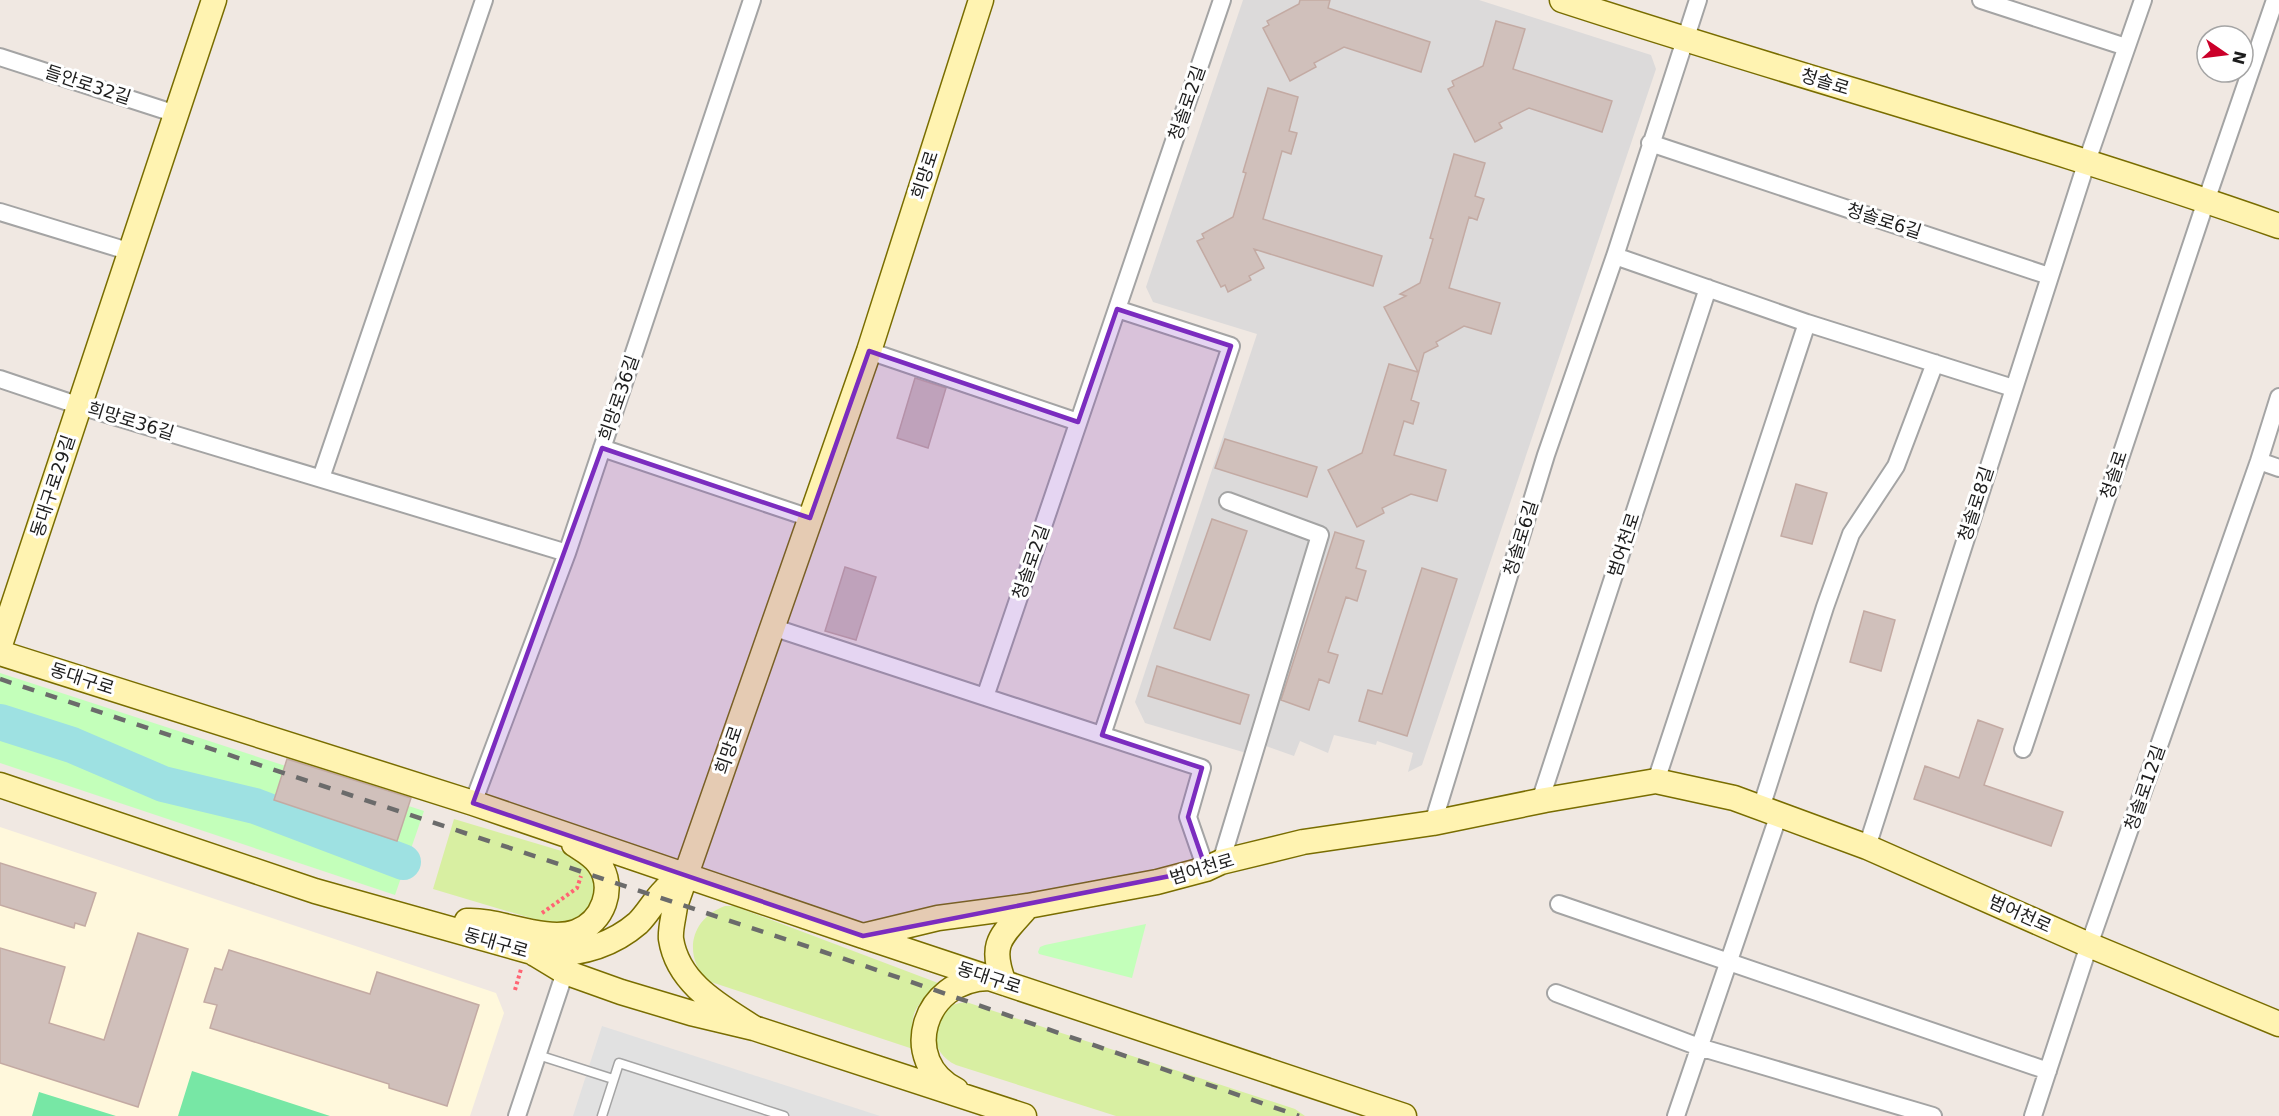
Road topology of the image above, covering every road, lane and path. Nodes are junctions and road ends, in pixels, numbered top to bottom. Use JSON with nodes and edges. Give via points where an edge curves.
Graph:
{"nodes":[{"id":1,"x":214,"y":0,"type":"edge"},
{"id":2,"x":484,"y":0,"type":"edge"},
{"id":3,"x":752,"y":0,"type":"edge"},
{"id":4,"x":981,"y":0,"type":"edge"},
{"id":5,"x":1222,"y":0,"type":"edge"},
{"id":6,"x":1562,"y":0,"type":"edge"},
{"id":7,"x":1698,"y":0,"type":"edge"},
{"id":8,"x":1981,"y":0,"type":"edge"},
{"id":9,"x":2143,"y":0,"type":"edge"},
{"id":10,"x":2275,"y":0,"type":"edge"},
{"id":11,"x":1684,"y":39,"type":"junction"},
{"id":12,"x":2126,"y":47,"type":"junction"},
{"id":13,"x":0,"y":57,"type":"edge"},
{"id":14,"x":176,"y":114,"type":"junction"},
{"id":15,"x":1650,"y":143,"type":"junction"},
{"id":16,"x":2086,"y":161,"type":"junction"},
{"id":17,"x":2206,"y":201,"type":"junction"},
{"id":18,"x":0,"y":212,"type":"edge"},
{"id":19,"x":2279,"y":226,"type":"edge"},
{"id":20,"x":130,"y":252,"type":"junction"},
{"id":21,"x":1615,"y":256,"type":"junction"},
{"id":22,"x":2049,"y":276,"type":"junction"},
{"id":23,"x":1708,"y":288,"type":"junction"},
{"id":24,"x":1117,"y":309,"type":"junction"},
{"id":25,"x":1807,"y":323,"type":"junction"},
{"id":26,"x":869,"y":351,"type":"junction"},
{"id":27,"x":1935,"y":363,"type":"junction"},
{"id":28,"x":0,"y":379,"type":"edge"},
{"id":29,"x":2013,"y":388,"type":"junction"},
{"id":30,"x":2279,"y":397,"type":"edge"},
{"id":31,"x":80,"y":406,"type":"junction"},
{"id":32,"x":1078,"y":422,"type":"junction"},
{"id":33,"x":602,"y":448,"type":"junction"},
{"id":34,"x":2259,"y":461,"type":"junction"},
{"id":35,"x":2279,"y":468,"type":"edge"},
{"id":36,"x":321,"y":478,"type":"junction"},
{"id":37,"x":1228,"y":501,"type":"dead end"},
{"id":38,"x":810,"y":518,"type":"junction"},
{"id":39,"x":567,"y":553,"type":"junction"},
{"id":40,"x":772,"y":627,"type":"junction"},
{"id":41,"x":0,"y":645,"type":"edge"},
{"id":42,"x":0,"y":653,"type":"edge"},
{"id":43,"x":985,"y":697,"type":"junction"},
{"id":44,"x":1102,"y":735,"type":"junction"},
{"id":45,"x":2023,"y":749,"type":"dead end"},
{"id":46,"x":1656,"y":782,"type":"junction"},
{"id":47,"x":0,"y":785,"type":"edge"},
{"id":48,"x":1540,"y":801,"type":"junction"},
{"id":49,"x":473,"y":803,"type":"junction"},
{"id":50,"x":1770,"y":811,"type":"junction"},
{"id":51,"x":1433,"y":823,"type":"junction"},
{"id":52,"x":541,"y":826,"type":"junction"},
{"id":53,"x":1867,"y":847,"type":"junction"},
{"id":54,"x":590,"y":854,"type":"junction"},
{"id":55,"x":1213,"y":866,"type":"junction"},
{"id":56,"x":686,"y":874,"type":"junction"},
{"id":57,"x":1559,"y":904,"type":"dead end"},
{"id":58,"x":1028,"y":906,"type":"junction"},
{"id":59,"x":863,"y":936,"type":"junction"},
{"id":60,"x":531,"y":945,"type":"junction"},
{"id":61,"x":2089,"y":945,"type":"junction"},
{"id":62,"x":1726,"y":962,"type":"junction"},
{"id":63,"x":565,"y":972,"type":"junction"},
{"id":64,"x":998,"y":980,"type":"junction"},
{"id":65,"x":515,"y":990,"type":"dead end"},
{"id":66,"x":1556,"y":993,"type":"dead end"},
{"id":67,"x":2279,"y":1024,"type":"edge"},
{"id":68,"x":754,"y":1028,"type":"junction"},
{"id":69,"x":1699,"y":1047,"type":"junction"},
{"id":70,"x":538,"y":1055,"type":"junction"},
{"id":71,"x":2048,"y":1071,"type":"junction"},
{"id":72,"x":613,"y":1080,"type":"junction"},
{"id":73,"x":979,"y":1101,"type":"junction"},
{"id":74,"x":517,"y":1116,"type":"edge"},
{"id":75,"x":602,"y":1116,"type":"edge"},
{"id":76,"x":784,"y":1116,"type":"edge"},
{"id":77,"x":1024,"y":1116,"type":"edge"},
{"id":78,"x":1404,"y":1116,"type":"edge"},
{"id":79,"x":1676,"y":1116,"type":"edge"},
{"id":80,"x":1933,"y":1116,"type":"edge"},
{"id":81,"x":2033,"y":1116,"type":"edge"}],
"edges":[{"from":1,"to":14,"type":"main road"},
{"from":2,"to":36,"type":"street"},
{"from":3,"to":33,"type":"street","name":"희망로36길"},
{"from":4,"to":26,"type":"main road","name":"희망로"},
{"from":5,"to":24,"type":"street","name":"청솔로2길"},
{"from":6,"to":11,"type":"main road","name":"청솔로"},
{"from":7,"to":11,"type":"street"},
{"from":8,"to":12,"type":"street"},
{"from":9,"to":12,"type":"street","name":"청솔로8길"},
{"from":10,"to":17,"type":"street"},
{"from":11,"to":15,"type":"street","name":"청솔로6길"},
{"from":11,"to":16,"type":"main road","name":"청솔로"},
{"from":12,"to":16,"type":"street","name":"청솔로8길"},
{"from":13,"to":14,"type":"street","name":"들안로32길"},
{"from":14,"to":20,"type":"main road"},
{"from":15,"to":21,"type":"street","name":"청솔로6길"},
{"from":15,"to":22,"type":"street","name":"청솔로6길"},
{"from":16,"to":17,"type":"main road","name":"청솔로"},
{"from":16,"to":22,"type":"street","name":"청솔로8길"},
{"from":17,"to":19,"type":"main road","name":"청솔로"},
{"from":17,"to":45,"type":"street","name":"청솔로"},
{"from":18,"to":20,"type":"street"},
{"from":20,"to":31,"type":"main road"},
{"from":21,"to":23,"type":"street"},
{"from":21,"to":51,"type":"street","name":"청솔로6길","via":[[1546,455]]},
{"from":22,"to":29,"type":"street","name":"청솔로8길"},
{"from":23,"to":25,"type":"street"},
{"from":23,"to":48,"type":"street","name":"범어천로"},
{"from":24,"to":32,"type":"street","name":"청솔로2길"},
{"from":24,"to":44,"type":"street","via":[[1231,346]]},
{"from":25,"to":27,"type":"street"},
{"from":25,"to":46,"type":"street"},
{"from":26,"to":32,"type":"street"},
{"from":26,"to":38,"type":"main road","name":"희망로"},
{"from":27,"to":29,"type":"street"},
{"from":27,"to":50,"type":"street","via":[[1896,466],[1851,534],[1825,607]]},
{"from":28,"to":31,"type":"street"},
{"from":29,"to":53,"type":"street","name":"청솔로8길"},
{"from":30,"to":34,"type":"street","name":"청솔로12길"},
{"from":31,"to":36,"type":"street","name":"희망로36길"},
{"from":31,"to":41,"type":"main road","name":"동대구로29길"},
{"from":32,"to":43,"type":"street","name":"청솔로2길"},
{"from":33,"to":38,"type":"street"},
{"from":33,"to":39,"type":"street","name":"희망로36길"},
{"from":34,"to":35,"type":"street"},
{"from":34,"to":61,"type":"street","name":"청솔로12길"},
{"from":36,"to":39,"type":"street","name":"희망로36길"},
{"from":37,"to":55,"type":"street","via":[[1320,535]]},
{"from":38,"to":40,"type":"main road","name":"희망로"},
{"from":39,"to":49,"type":"street"},
{"from":40,"to":43,"type":"street"},
{"from":40,"to":56,"type":"main road","name":"희망로"},
{"from":42,"to":49,"type":"main road","name":"동대구로"},
{"from":43,"to":44,"type":"street"},
{"from":44,"to":55,"type":"street","via":[[1202,768],[1188,817]]},
{"from":46,"to":48,"type":"main road","name":"범어천로"},
{"from":46,"to":50,"type":"main road","name":"범어천로","via":[[1734,798]]},
{"from":47,"to":60,"type":"main road","name":"동대구로","via":[[315,891],[425,923]]},
{"from":48,"to":51,"type":"main road","name":"범어천로"},
{"from":49,"to":52,"type":"main road","name":"동대구로"},
{"from":50,"to":53,"type":"main road","name":"범어천로"},
{"from":50,"to":62,"type":"street"},
{"from":51,"to":55,"type":"main road","name":"범어천로","via":[[1303,842]]},
{"from":52,"to":54,"type":"main road"},
{"from":52,"to":56,"type":"main road","name":"동대구로"},
{"from":53,"to":61,"type":"main road","name":"범어천로"},
{"from":54,"to":60,"type":"path","via":[[577,888],[538,916]]},
{"from":54,"to":60,"type":"main road","via":[[599,864],[607,887],[596,919],[577,932]]},
{"from":55,"to":58,"type":"main road","name":"범어천로","via":[[1157,882]]},
{"from":56,"to":59,"type":"main road","name":"동대구로"},
{"from":56,"to":60,"type":"main road","via":[[664,891],[637,923],[601,946],[561,956]]},
{"from":56,"to":68,"type":"main road","name":"희망로","via":[[675,906],[671,938],[681,967],[692,984]]},
{"from":57,"to":62,"type":"street"},
{"from":58,"to":59,"type":"main road","name":"범어천로","via":[[938,918]]},
{"from":58,"to":64,"type":"main road","via":[[998,945]]},
{"from":59,"to":64,"type":"main road","name":"동대구로"},
{"from":60,"to":63,"type":"main road","name":"동대구로"},
{"from":60,"to":65,"type":"path"},
{"from":61,"to":67,"type":"main road","name":"범어천로"},
{"from":61,"to":71,"type":"street","name":"청솔로12길"},
{"from":62,"to":69,"type":"street"},
{"from":62,"to":71,"type":"street"},
{"from":63,"to":68,"type":"main road","name":"동대구로","via":[[691,1013]]},
{"from":63,"to":70,"type":"street"},
{"from":64,"to":73,"type":"main road","via":[[975,978],[946,991],[935,1003],[924,1032],[930,1064],[939,1077],[950,1088]]},
{"from":64,"to":78,"type":"main road","name":"동대구로"},
{"from":66,"to":69,"type":"street"},
{"from":68,"to":73,"type":"main road","name":"동대구로"},
{"from":69,"to":79,"type":"street"},
{"from":69,"to":80,"type":"street"},
{"from":70,"to":72,"type":"lane"},
{"from":70,"to":74,"type":"street"},
{"from":71,"to":81,"type":"street","name":"청솔로12길"},
{"from":72,"to":75,"type":"lane"},
{"from":72,"to":76,"type":"lane","via":[[619,1063]]},
{"from":73,"to":77,"type":"main road","name":"동대구로"}]}
